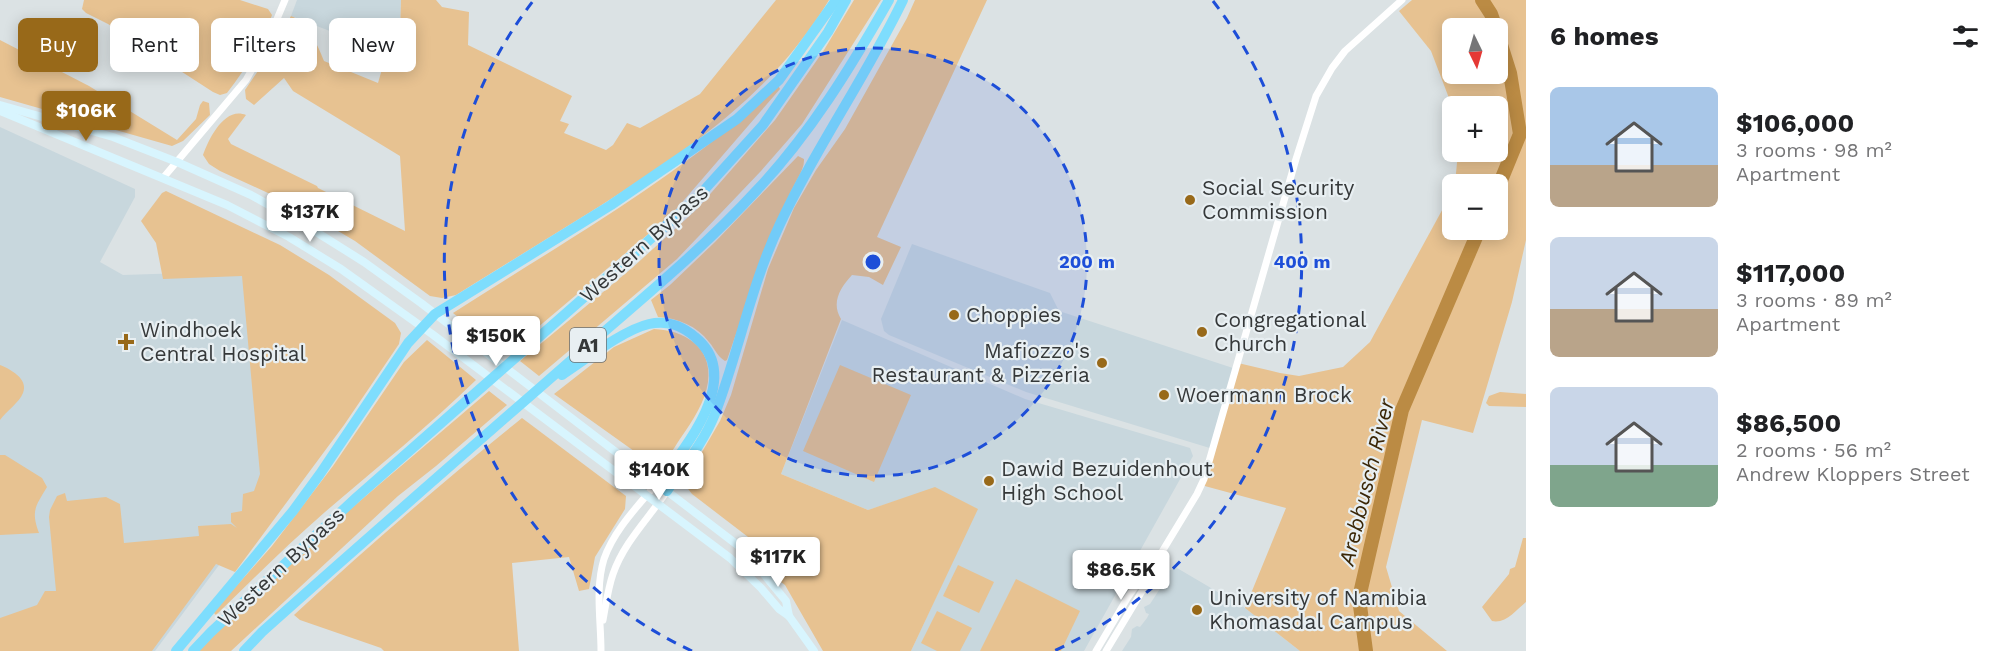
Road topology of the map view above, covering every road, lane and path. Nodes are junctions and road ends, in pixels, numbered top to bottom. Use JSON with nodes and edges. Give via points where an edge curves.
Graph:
{"nodes":[{"id":1,"x":285,"y":0,"type":"edge"},
{"id":2,"x":836,"y":0,"type":"edge"},
{"id":3,"x":846,"y":0,"type":"edge"},
{"id":4,"x":889,"y":0,"type":"edge"},
{"id":5,"x":903,"y":0,"type":"edge"},
{"id":6,"x":1402,"y":0,"type":"edge"},
{"id":7,"x":0,"y":105,"type":"edge"},
{"id":8,"x":0,"y":111,"type":"edge"},
{"id":9,"x":177,"y":162,"type":"junction"},
{"id":10,"x":163,"y":178,"type":"junction"},
{"id":11,"x":435,"y":314,"type":"junction"},
{"id":12,"x":421,"y":327,"type":"junction"},
{"id":13,"x":528,"y":398,"type":"junction"},
{"id":14,"x":657,"y":483,"type":"junction"},
{"id":15,"x":667,"y":491,"type":"junction"},
{"id":16,"x":646,"y":496,"type":"junction"},
{"id":17,"x":658,"y":505,"type":"junction"},
{"id":18,"x":1157,"y":560,"type":"junction"},
{"id":19,"x":789,"y":616,"type":"junction"},
{"id":20,"x":601,"y":631,"type":"junction"},
{"id":21,"x":176,"y":651,"type":"edge"},
{"id":22,"x":194,"y":651,"type":"edge"},
{"id":23,"x":244,"y":651,"type":"edge"},
{"id":24,"x":601,"y":651,"type":"edge"},
{"id":25,"x":814,"y":651,"type":"edge"},
{"id":26,"x":1095,"y":651,"type":"edge"},
{"id":27,"x":1106,"y":651,"type":"edge"}],
"edges":[{"from":1,"to":9,"type":"street","via":[[246,80]]},
{"from":2,"to":11,"type":"highway","via":[[779,80],[737,119],[611,205]]},
{"from":3,"to":22,"type":"highway","name":"Western Bypass","number":"A1","via":[[763,125],[696,199],[357,497]]},
{"from":4,"to":13,"type":"highway","name":"Western Bypass","number":"A1","via":[[808,129],[758,189],[705,243]]},
{"from":5,"to":15,"type":"highway","via":[[779,224],[715,414],[696,451]]},
{"from":6,"to":18,"type":"street","via":[[1345,51],[1316,96],[1204,478]]},
{"from":7,"to":9,"type":"main road","via":[[113,137]]},
{"from":8,"to":10,"type":"main road"},
{"from":9,"to":10,"type":"street"},
{"from":9,"to":11,"type":"main road","via":[[251,195],[313,230]]},
{"from":10,"to":12,"type":"main road","via":[[289,237]]},
{"from":11,"to":12,"type":"highway"},
{"from":11,"to":14,"type":"main road"},
{"from":12,"to":16,"type":"main road"},
{"from":12,"to":21,"type":"highway","via":[[293,511]]},
{"from":13,"to":14,"type":"highway","via":[[629,332],[663,322],[684,329],[701,341],[715,378],[699,424]]},
{"from":13,"to":23,"type":"highway","name":"Western Bypass","number":"A1"},
{"from":14,"to":15,"type":"main road"},
{"from":14,"to":16,"type":"street"},
{"from":15,"to":17,"type":"street"},
{"from":15,"to":19,"type":"main road","via":[[744,550],[786,601]]},
{"from":16,"to":17,"type":"main road"},
{"from":16,"to":20,"type":"street","via":[[616,535],[604,560],[599,602]]},
{"from":17,"to":19,"type":"main road","via":[[730,558]]},
{"from":17,"to":20,"type":"street","via":[[625,549],[613,573]]},
{"from":18,"to":26,"type":"street","via":[[1128,597]]},
{"from":18,"to":27,"type":"street","via":[[1156,568]]},
{"from":19,"to":25,"type":"main road"},
{"from":20,"to":24,"type":"street"}]}
